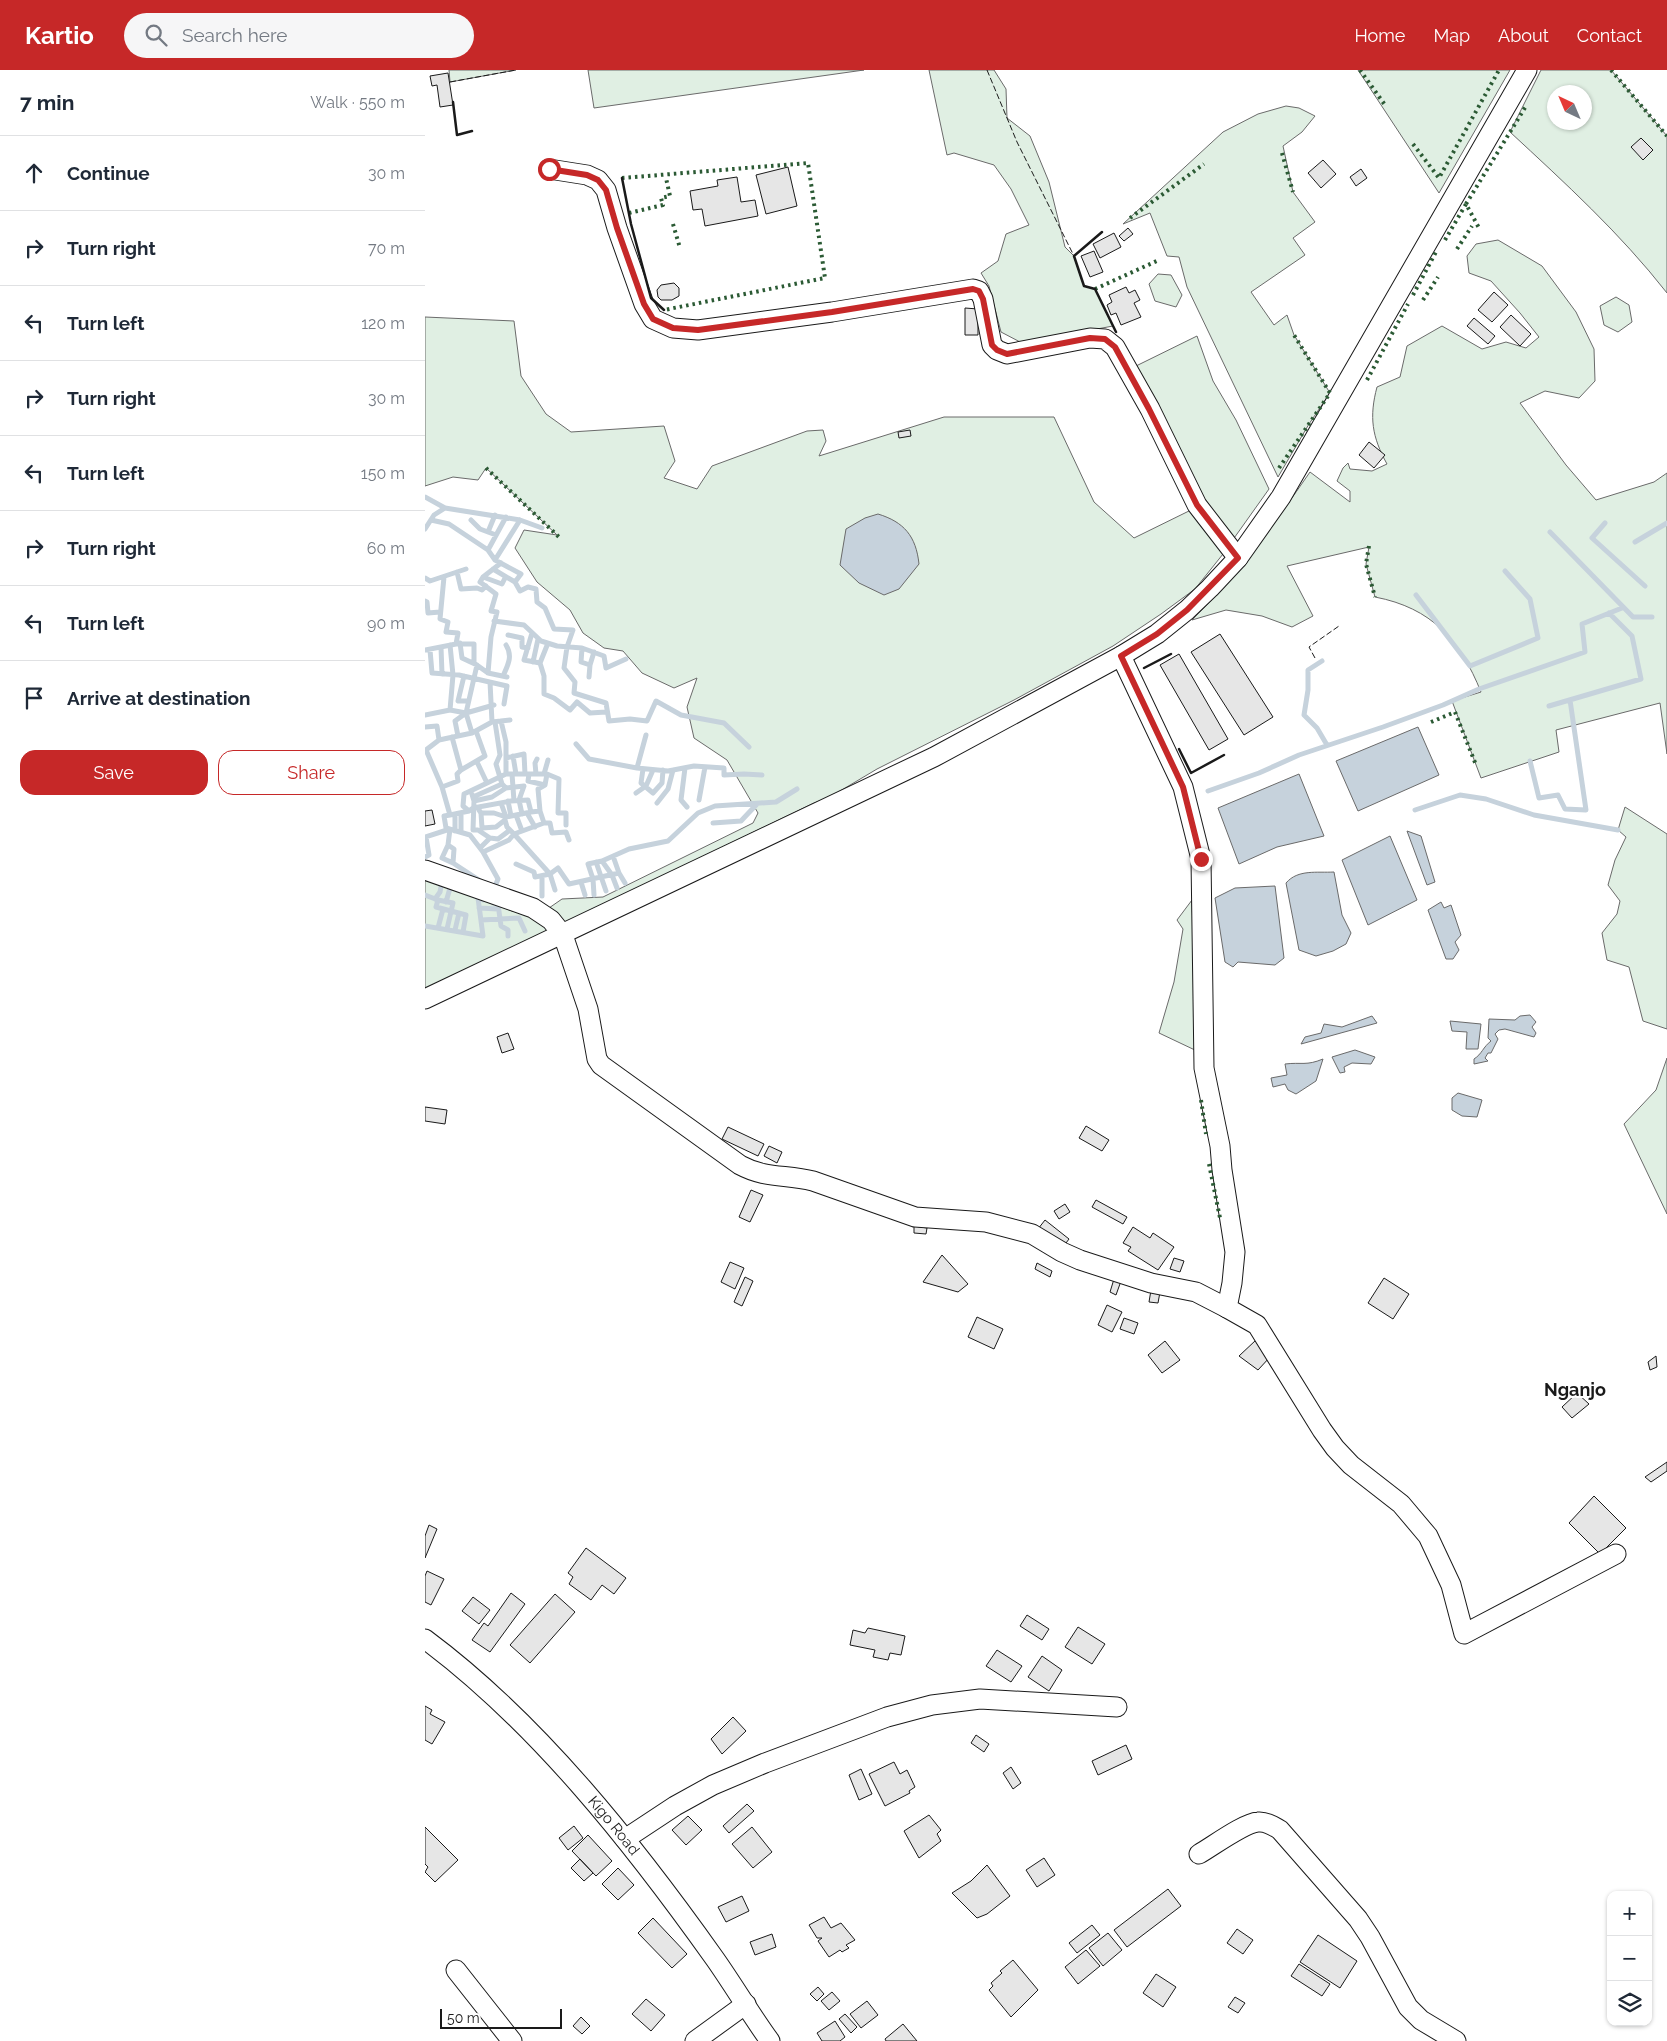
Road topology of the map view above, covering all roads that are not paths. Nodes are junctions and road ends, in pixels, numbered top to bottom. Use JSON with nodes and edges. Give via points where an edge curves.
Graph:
{"nodes":[{"id":1,"x":1527,"y":70,"type":"edge"},
{"id":2,"x":549,"y":169,"type":"dead end"},
{"id":3,"x":1238,"y":558,"type":"junction"},
{"id":4,"x":1121,"y":656,"type":"junction"},
{"id":5,"x":425,"y":870,"type":"edge"},
{"id":6,"x":563,"y":934,"type":"junction"},
{"id":7,"x":425,"y":999,"type":"edge"},
{"id":8,"x":1227,"y":1308,"type":"junction"},
{"id":9,"x":1616,"y":1554,"type":"dead end"},
{"id":10,"x":425,"y":1638,"type":"edge"},
{"id":11,"x":1117,"y":1707,"type":"dead end"},
{"id":12,"x":625,"y":1839,"type":"junction"},
{"id":13,"x":1199,"y":1854,"type":"dead end"},
{"id":14,"x":456,"y":1970,"type":"dead end"},
{"id":15,"x":746,"y":2004,"type":"junction"},
{"id":16,"x":512,"y":2041,"type":"edge"},
{"id":17,"x":695,"y":2041,"type":"edge"},
{"id":18,"x":770,"y":2041,"type":"edge"},
{"id":19,"x":1457,"y":2041,"type":"edge"}],
"edges":[{"from":1,"to":3,"type":"street","via":[[1281,497]]},
{"from":2,"to":3,"type":"street","via":[[587,175],[598,180],[606,190],[644,304],[653,319],[673,328],[698,330],[973,289],[979,291],[983,299],[992,345],[1007,354],[1090,338],[1105,339],[1115,347],[1197,505]]},
{"from":3,"to":4,"type":"street","via":[[1187,610],[1157,634]]},
{"from":4,"to":6,"type":"street","via":[[934,757]]},
{"from":4,"to":8,"type":"street","via":[[1183,787],[1201,859],[1204,1068],[1220,1146],[1235,1252]]},
{"from":5,"to":6,"type":"street","via":[[533,908],[551,920]]},
{"from":6,"to":7,"type":"street"},
{"from":6,"to":8,"type":"street","via":[[588,1009],[594,1055],[601,1065],[740,1165],[772,1177],[813,1181],[915,1216],[986,1222],[1032,1234],[1080,1260],[1151,1283],[1196,1292]]},
{"from":8,"to":9,"type":"street","via":[[1257,1324],[1335,1448],[1351,1465],[1401,1504],[1428,1536],[1451,1585],[1464,1634]]},
{"from":10,"to":12,"type":"street","name":"Kigo Road","via":[[511,1712]]},
{"from":11,"to":12,"type":"street","via":[[980,1699],[905,1712],[823,1740],[713,1785]]},
{"from":12,"to":15,"type":"street","name":"Kigo Road"},
{"from":13,"to":19,"type":"street","via":[[1259,1821],[1280,1830],[1358,1918],[1408,2007],[1421,2020]]},
{"from":14,"to":16,"type":"street"},
{"from":15,"to":17,"type":"street"},
{"from":15,"to":18,"type":"street","name":"Kigo Road"}]}
